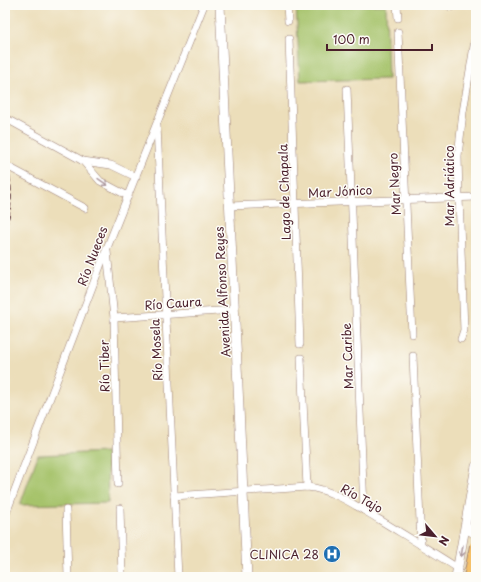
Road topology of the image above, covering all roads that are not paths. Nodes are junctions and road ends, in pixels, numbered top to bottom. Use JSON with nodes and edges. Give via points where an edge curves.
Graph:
{"nodes":[{"id":1,"x":204,"y":5,"type":"edge"},
{"id":2,"x":220,"y":5,"type":"edge"},
{"id":3,"x":287,"y":5,"type":"edge"},
{"id":4,"x":397,"y":5,"type":"edge"},
{"id":5,"x":398,"y":18,"type":"dead end"},
{"id":6,"x":288,"y":20,"type":"dead end"},
{"id":7,"x":398,"y":32,"type":"dead end"},
{"id":8,"x":476,"y":34,"type":"edge"},
{"id":9,"x":289,"y":39,"type":"dead end"},
{"id":10,"x":347,"y":89,"type":"dead end"},
{"id":11,"x":5,"y":118,"type":"edge"},
{"id":12,"x":157,"y":122,"type":"junction"},
{"id":13,"x":83,"y":161,"type":"junction"},
{"id":14,"x":5,"y":165,"type":"edge"},
{"id":15,"x":136,"y":177,"type":"junction"},
{"id":16,"x":128,"y":196,"type":"junction"},
{"id":17,"x":459,"y":197,"type":"junction"},
{"id":18,"x":476,"y":197,"type":"edge"},
{"id":19,"x":406,"y":199,"type":"junction"},
{"id":20,"x":352,"y":201,"type":"junction"},
{"id":21,"x":295,"y":204,"type":"junction"},
{"id":22,"x":229,"y":206,"type":"junction"},
{"id":23,"x":85,"y":208,"type":"dead end"},
{"id":24,"x":107,"y":248,"type":"junction"},
{"id":25,"x":234,"y":310,"type":"junction"},
{"id":26,"x":166,"y":314,"type":"junction"},
{"id":27,"x":114,"y":318,"type":"junction"},
{"id":28,"x":412,"y":334,"type":"dead end"},
{"id":29,"x":461,"y":339,"type":"dead end"},
{"id":30,"x":300,"y":344,"type":"dead end"},
{"id":31,"x":413,"y":356,"type":"dead end"},
{"id":32,"x":301,"y":358,"type":"dead end"},
{"id":33,"x":476,"y":466,"type":"edge"},
{"id":34,"x":118,"y":484,"type":"dead end"},
{"id":35,"x":307,"y":487,"type":"junction"},
{"id":36,"x":243,"y":491,"type":"junction"},
{"id":37,"x":174,"y":496,"type":"junction"},
{"id":38,"x":120,"y":508,"type":"dead end"},
{"id":39,"x":66,"y":510,"type":"dead end"},
{"id":40,"x":364,"y":510,"type":"junction"},
{"id":41,"x":5,"y":516,"type":"edge"},
{"id":42,"x":466,"y":526,"type":"junction"},
{"id":43,"x":476,"y":534,"type":"edge"},
{"id":44,"x":421,"y":545,"type":"junction"},
{"id":45,"x":476,"y":546,"type":"edge"},
{"id":46,"x":476,"y":561,"type":"edge"},
{"id":47,"x":458,"y":574,"type":"edge"},
{"id":48,"x":68,"y":577,"type":"edge"},
{"id":49,"x":122,"y":577,"type":"edge"},
{"id":50,"x":178,"y":577,"type":"edge"},
{"id":51,"x":247,"y":577,"type":"edge"},
{"id":52,"x":470,"y":577,"type":"edge"}],
"edges":[{"from":1,"to":12,"type":"street","name":"Río Nueces"},
{"from":2,"to":22,"type":"street","name":"Avenida Alfonso Reyes"},
{"from":3,"to":6,"type":"street"},
{"from":4,"to":5,"type":"street"},
{"from":7,"to":19,"type":"street","name":"Mar Negro"},
{"from":8,"to":17,"type":"street","name":"Mar Adriático","via":[[460,132]]},
{"from":9,"to":21,"type":"street","name":"Lago de Chapala"},
{"from":10,"to":20,"type":"street","name":"Mar Caribe"},
{"from":11,"to":13,"type":"street"},
{"from":12,"to":15,"type":"street","name":"Río Nueces"},
{"from":12,"to":26,"type":"street","name":"Río Mosela"},
{"from":13,"to":15,"type":"street","via":[[111,164]]},
{"from":13,"to":16,"type":"street","one_way":true,"via":[[100,181]]},
{"from":14,"to":23,"type":"street"},
{"from":15,"to":16,"type":"street","name":"Río Nueces"},
{"from":16,"to":24,"type":"street","name":"Río Nueces"},
{"from":17,"to":18,"type":"street","name":"Mar Jónico"},
{"from":17,"to":19,"type":"street","name":"Mar Jónico"},
{"from":17,"to":29,"type":"street","name":"Mar Adriático","via":[[464,330]]},
{"from":19,"to":20,"type":"street","name":"Mar Jónico"},
{"from":19,"to":28,"type":"street","name":"Mar Negro"},
{"from":20,"to":21,"type":"street","name":"Mar Jónico"},
{"from":20,"to":40,"type":"street","name":"Mar Caribe"},
{"from":21,"to":22,"type":"street","name":"Mar Jónico"},
{"from":21,"to":30,"type":"street","name":"Lago de Chapala"},
{"from":22,"to":25,"type":"street","name":"Avenida Alfonso Reyes"},
{"from":24,"to":27,"type":"street","name":"Río Tiber"},
{"from":24,"to":41,"type":"street","name":"Río Nueces"},
{"from":25,"to":26,"type":"street","name":"Río Caura"},
{"from":25,"to":36,"type":"street","name":"Avenida Alfonso Reyes"},
{"from":26,"to":27,"type":"street","name":"Río Caura"},
{"from":26,"to":37,"type":"street","name":"Río Mosela"},
{"from":27,"to":34,"type":"street","name":"Río Tiber"},
{"from":31,"to":44,"type":"street"},
{"from":32,"to":35,"type":"street"},
{"from":33,"to":42,"type":"street"},
{"from":35,"to":36,"type":"street","name":"Río Tajo"},
{"from":35,"to":40,"type":"street","name":"Río Tajo","via":[[324,490]]},
{"from":36,"to":37,"type":"street","name":"Río Tajo"},
{"from":36,"to":51,"type":"street","name":"Avenida Alfonso Reyes"},
{"from":37,"to":50,"type":"street","name":"Río Mosela"},
{"from":38,"to":49,"type":"street"},
{"from":39,"to":48,"type":"street"},
{"from":40,"to":44,"type":"street","name":"Río Tajo"},
{"from":42,"to":43,"type":"street"},
{"from":42,"to":47,"type":"street","one_way":true},
{"from":44,"to":47,"type":"street","name":"Río Tajo"},
{"from":45,"to":52,"type":"highway","bridge":true},
{"from":46,"to":47,"type":"street"}]}
